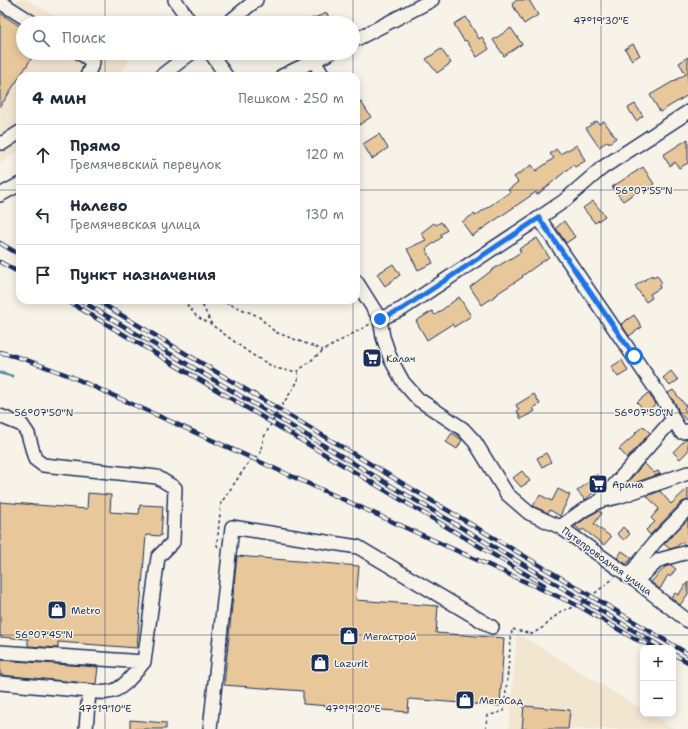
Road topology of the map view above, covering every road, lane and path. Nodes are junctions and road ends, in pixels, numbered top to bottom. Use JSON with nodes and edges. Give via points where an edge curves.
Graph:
{"nodes":[{"id":1,"x":175,"y":0,"type":"edge"},
{"id":2,"x":256,"y":0,"type":"edge"},
{"id":3,"x":432,"y":0,"type":"edge"},
{"id":4,"x":0,"y":2,"type":"edge"},
{"id":5,"x":22,"y":16,"type":"edge"},
{"id":6,"x":185,"y":16,"type":"edge"},
{"id":7,"x":237,"y":16,"type":"edge"},
{"id":8,"x":360,"y":37,"type":"edge"},
{"id":9,"x":91,"y":60,"type":"edge"},
{"id":10,"x":182,"y":60,"type":"edge"},
{"id":11,"x":216,"y":60,"type":"edge"},
{"id":12,"x":318,"y":60,"type":"edge"},
{"id":13,"x":314,"y":62,"type":"junction"},
{"id":14,"x":89,"y":72,"type":"edge"},
{"id":15,"x":166,"y":72,"type":"edge"},
{"id":16,"x":223,"y":72,"type":"edge"},
{"id":17,"x":291,"y":72,"type":"edge"},
{"id":18,"x":320,"y":72,"type":"edge"},
{"id":19,"x":688,"y":112,"type":"edge"},
{"id":20,"x":16,"y":135,"type":"edge"},
{"id":21,"x":0,"y":143,"type":"edge"},
{"id":22,"x":16,"y":186,"type":"edge"},
{"id":23,"x":0,"y":195,"type":"edge"},
{"id":24,"x":539,"y":218,"type":"junction"},
{"id":25,"x":360,"y":287,"type":"edge"},
{"id":26,"x":186,"y":304,"type":"edge"},
{"id":27,"x":202,"y":304,"type":"edge"},
{"id":28,"x":230,"y":304,"type":"edge"},
{"id":29,"x":380,"y":319,"type":"junction"},
{"id":30,"x":212,"y":325,"type":"junction"},
{"id":31,"x":324,"y":350,"type":"junction"},
{"id":32,"x":298,"y":371,"type":"junction"},
{"id":33,"x":0,"y":416,"type":"edge"},
{"id":34,"x":673,"y":419,"type":"junction"},
{"id":35,"x":688,"y":431,"type":"edge"},
{"id":36,"x":688,"y":473,"type":"edge"},
{"id":37,"x":600,"y":501,"type":"junction"},
{"id":38,"x":688,"y":508,"type":"edge"},
{"id":39,"x":560,"y":527,"type":"junction"},
{"id":40,"x":688,"y":552,"type":"edge"},
{"id":41,"x":228,"y":564,"type":"junction"},
{"id":42,"x":629,"y":576,"type":"junction"},
{"id":43,"x":688,"y":621,"type":"edge"},
{"id":44,"x":492,"y":627,"type":"dead end"},
{"id":45,"x":0,"y":652,"type":"edge"},
{"id":46,"x":144,"y":662,"type":"junction"},
{"id":47,"x":0,"y":683,"type":"edge"},
{"id":48,"x":89,"y":691,"type":"junction"},
{"id":49,"x":86,"y":729,"type":"edge"},
{"id":50,"x":210,"y":729,"type":"edge"},
{"id":51,"x":486,"y":729,"type":"edge"}],
"edges":[{"from":1,"to":6,"type":"street"},
{"from":2,"to":7,"type":"street"},
{"from":3,"to":8,"type":"street"},
{"from":4,"to":5,"type":"street"},
{"from":9,"to":14,"type":"street","via":[[94,62]]},
{"from":10,"to":15,"type":"street"},
{"from":11,"to":16,"type":"street"},
{"from":12,"to":13,"type":"street"},
{"from":13,"to":17,"type":"street"},
{"from":13,"to":18,"type":"street"},
{"from":19,"to":24,"type":"street","via":[[602,168],[564,201]]},
{"from":20,"to":21,"type":"street"},
{"from":22,"to":23,"type":"street"},
{"from":24,"to":29,"type":"street","via":[[402,309]]},
{"from":24,"to":34,"type":"street","via":[[668,407]]},
{"from":25,"to":29,"type":"street","name":"Путепроводная улица"},
{"from":26,"to":30,"type":"path","via":[[197,317]]},
{"from":27,"to":30,"type":"path"},
{"from":28,"to":31,"type":"path","via":[[258,316],[275,332]]},
{"from":29,"to":31,"type":"path"},
{"from":29,"to":39,"type":"street","name":"Путепроводная улица","via":[[391,360],[403,382],[418,399],[463,430],[475,442],[507,494],[529,513]]},
{"from":30,"to":32,"type":"path","via":[[275,368]]},
{"from":31,"to":32,"type":"path"},
{"from":32,"to":41,"type":"path","via":[[298,381],[264,438],[259,456],[251,459],[221,503],[217,545]]},
{"from":33,"to":46,"type":"street","via":[[22,425],[28,434],[35,459],[43,465],[158,477],[175,488],[173,542],[158,557]]},
{"from":34,"to":35,"type":"street","via":[[681,432]]},
{"from":34,"to":37,"type":"street"},
{"from":36,"to":37,"type":"street"},
{"from":37,"to":39,"type":"street"},
{"from":38,"to":42,"type":"street","via":[[654,543]]},
{"from":39,"to":42,"type":"street","name":"Путепроводная улица"},
{"from":40,"to":42,"type":"street","via":[[659,560]]},
{"from":41,"to":44,"type":"street","via":[[232,527],[358,547]]},
{"from":41,"to":50,"type":"street"},
{"from":42,"to":43,"type":"street","name":"Путепроводная улица"},
{"from":42,"to":51,"type":"path","via":[[595,594],[579,606],[561,611],[532,634],[512,629],[504,712],[487,716]]},
{"from":45,"to":46,"type":"street"},
{"from":46,"to":48,"type":"street","via":[[115,691]]},
{"from":47,"to":48,"type":"street"},
{"from":48,"to":49,"type":"street"}]}
